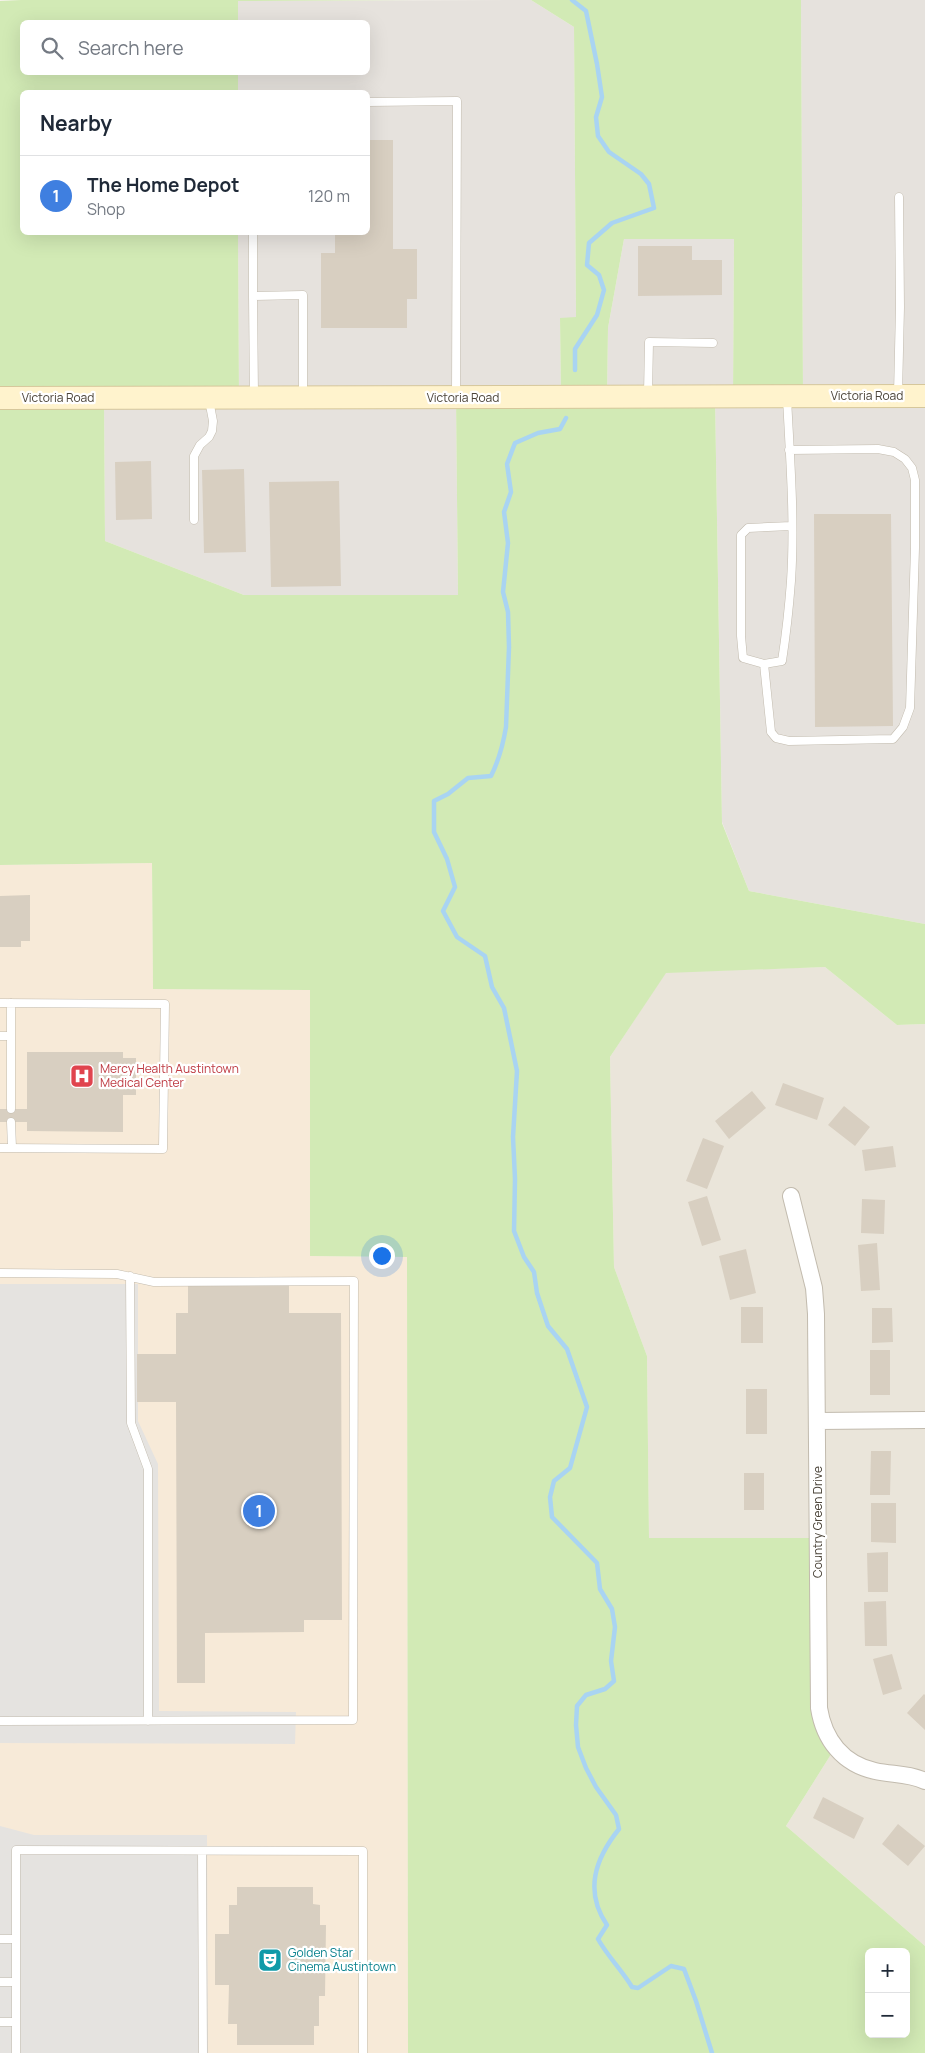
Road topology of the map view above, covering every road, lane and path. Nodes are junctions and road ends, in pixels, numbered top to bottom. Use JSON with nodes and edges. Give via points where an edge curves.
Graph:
{"nodes":[{"id":1,"x":370,"y":102,"type":"edge"},
{"id":2,"x":899,"y":197,"type":"dead end"},
{"id":3,"x":253,"y":235,"type":"edge"},
{"id":4,"x":252,"y":296,"type":"junction"},
{"id":5,"x":713,"y":343,"type":"dead end"},
{"id":6,"x":648,"y":396,"type":"junction"},
{"id":7,"x":787,"y":396,"type":"junction"},
{"id":8,"x":898,"y":396,"type":"junction"},
{"id":9,"x":925,"y":396,"type":"edge"},
{"id":10,"x":0,"y":398,"type":"edge"},
{"id":11,"x":208,"y":398,"type":"junction"},
{"id":12,"x":254,"y":398,"type":"junction"},
{"id":13,"x":303,"y":398,"type":"junction"},
{"id":14,"x":456,"y":398,"type":"junction"},
{"id":15,"x":789,"y":450,"type":"junction"},
{"id":16,"x":194,"y":520,"type":"dead end"},
{"id":17,"x":792,"y":526,"type":"junction"},
{"id":18,"x":764,"y":664,"type":"junction"},
{"id":19,"x":0,"y":1003,"type":"edge"},
{"id":20,"x":11,"y":1003,"type":"junction"},
{"id":21,"x":0,"y":1036,"type":"edge"},
{"id":22,"x":11,"y":1036,"type":"junction"},
{"id":23,"x":11,"y":1109,"type":"dead end"},
{"id":24,"x":11,"y":1122,"type":"dead end"},
{"id":25,"x":0,"y":1148,"type":"edge"},
{"id":26,"x":12,"y":1148,"type":"junction"},
{"id":27,"x":792,"y":1196,"type":"dead end"},
{"id":28,"x":0,"y":1273,"type":"edge"},
{"id":29,"x":130,"y":1276,"type":"junction"},
{"id":30,"x":925,"y":1420,"type":"edge"},
{"id":31,"x":818,"y":1421,"type":"junction"},
{"id":32,"x":0,"y":1721,"type":"edge"},
{"id":33,"x":148,"y":1721,"type":"junction"},
{"id":34,"x":925,"y":1781,"type":"edge"},
{"id":35,"x":202,"y":1851,"type":"junction"},
{"id":36,"x":0,"y":1939,"type":"edge"},
{"id":37,"x":16,"y":1939,"type":"junction"},
{"id":38,"x":0,"y":1982,"type":"edge"},
{"id":39,"x":16,"y":1982,"type":"junction"},
{"id":40,"x":0,"y":2022,"type":"edge"},
{"id":41,"x":16,"y":2022,"type":"junction"},
{"id":42,"x":16,"y":2053,"type":"edge"},
{"id":43,"x":202,"y":2053,"type":"edge"},
{"id":44,"x":363,"y":2053,"type":"edge"}],
"edges":[{"from":1,"to":14,"type":"lane","via":[[457,101]]},
{"from":2,"to":8,"type":"lane"},
{"from":3,"to":4,"type":"lane"},
{"from":4,"to":12,"type":"lane"},
{"from":4,"to":13,"type":"lane","via":[[303,295]]},
{"from":5,"to":6,"type":"lane","via":[[649,342]]},
{"from":6,"to":7,"type":"street","name":"Victoria Road"},
{"from":6,"to":14,"type":"street","name":"Victoria Road"},
{"from":7,"to":8,"type":"street","name":"Victoria Road"},
{"from":7,"to":15,"type":"lane"},
{"from":8,"to":9,"type":"street","name":"Victoria Road"},
{"from":10,"to":11,"type":"street","name":"Victoria Road"},
{"from":11,"to":12,"type":"street","name":"Victoria Road"},
{"from":11,"to":16,"type":"lane","via":[[212,431],[194,456]]},
{"from":12,"to":13,"type":"street","name":"Victoria Road"},
{"from":13,"to":14,"type":"street","name":"Victoria Road"},
{"from":15,"to":17,"type":"lane"},
{"from":15,"to":18,"type":"lane","via":[[878,449],[894,452],[912,468],[916,548],[910,708],[903,727],[893,739],[789,741],[776,738],[770,732]]},
{"from":17,"to":18,"type":"lane","via":[[791,580],[782,661]]},
{"from":17,"to":18,"type":"lane","via":[[748,528],[742,535],[743,658]]},
{"from":19,"to":20,"type":"lane"},
{"from":20,"to":22,"type":"lane"},
{"from":20,"to":26,"type":"lane","via":[[165,1004],[163,1148]]},
{"from":21,"to":22,"type":"lane"},
{"from":22,"to":23,"type":"lane"},
{"from":24,"to":26,"type":"lane"},
{"from":25,"to":26,"type":"lane"},
{"from":27,"to":31,"type":"street","name":"Country Green Drive","via":[[814,1288]]},
{"from":28,"to":29,"type":"lane"},
{"from":29,"to":33,"type":"lane","via":[[131,1423],[148,1469]]},
{"from":29,"to":33,"type":"lane","via":[[154,1282],[354,1280],[353,1720]]},
{"from":30,"to":31,"type":"street"},
{"from":31,"to":34,"type":"street","name":"Country Green Drive","via":[[818,1708],[821,1722],[835,1748],[858,1766]]},
{"from":32,"to":33,"type":"lane"},
{"from":35,"to":37,"type":"lane","via":[[16,1850]]},
{"from":35,"to":43,"type":"lane"},
{"from":35,"to":44,"type":"lane","via":[[363,1852]]},
{"from":36,"to":37,"type":"lane"},
{"from":37,"to":39,"type":"lane"},
{"from":38,"to":39,"type":"lane"},
{"from":39,"to":41,"type":"lane"},
{"from":40,"to":41,"type":"lane"},
{"from":41,"to":42,"type":"lane"}]}
